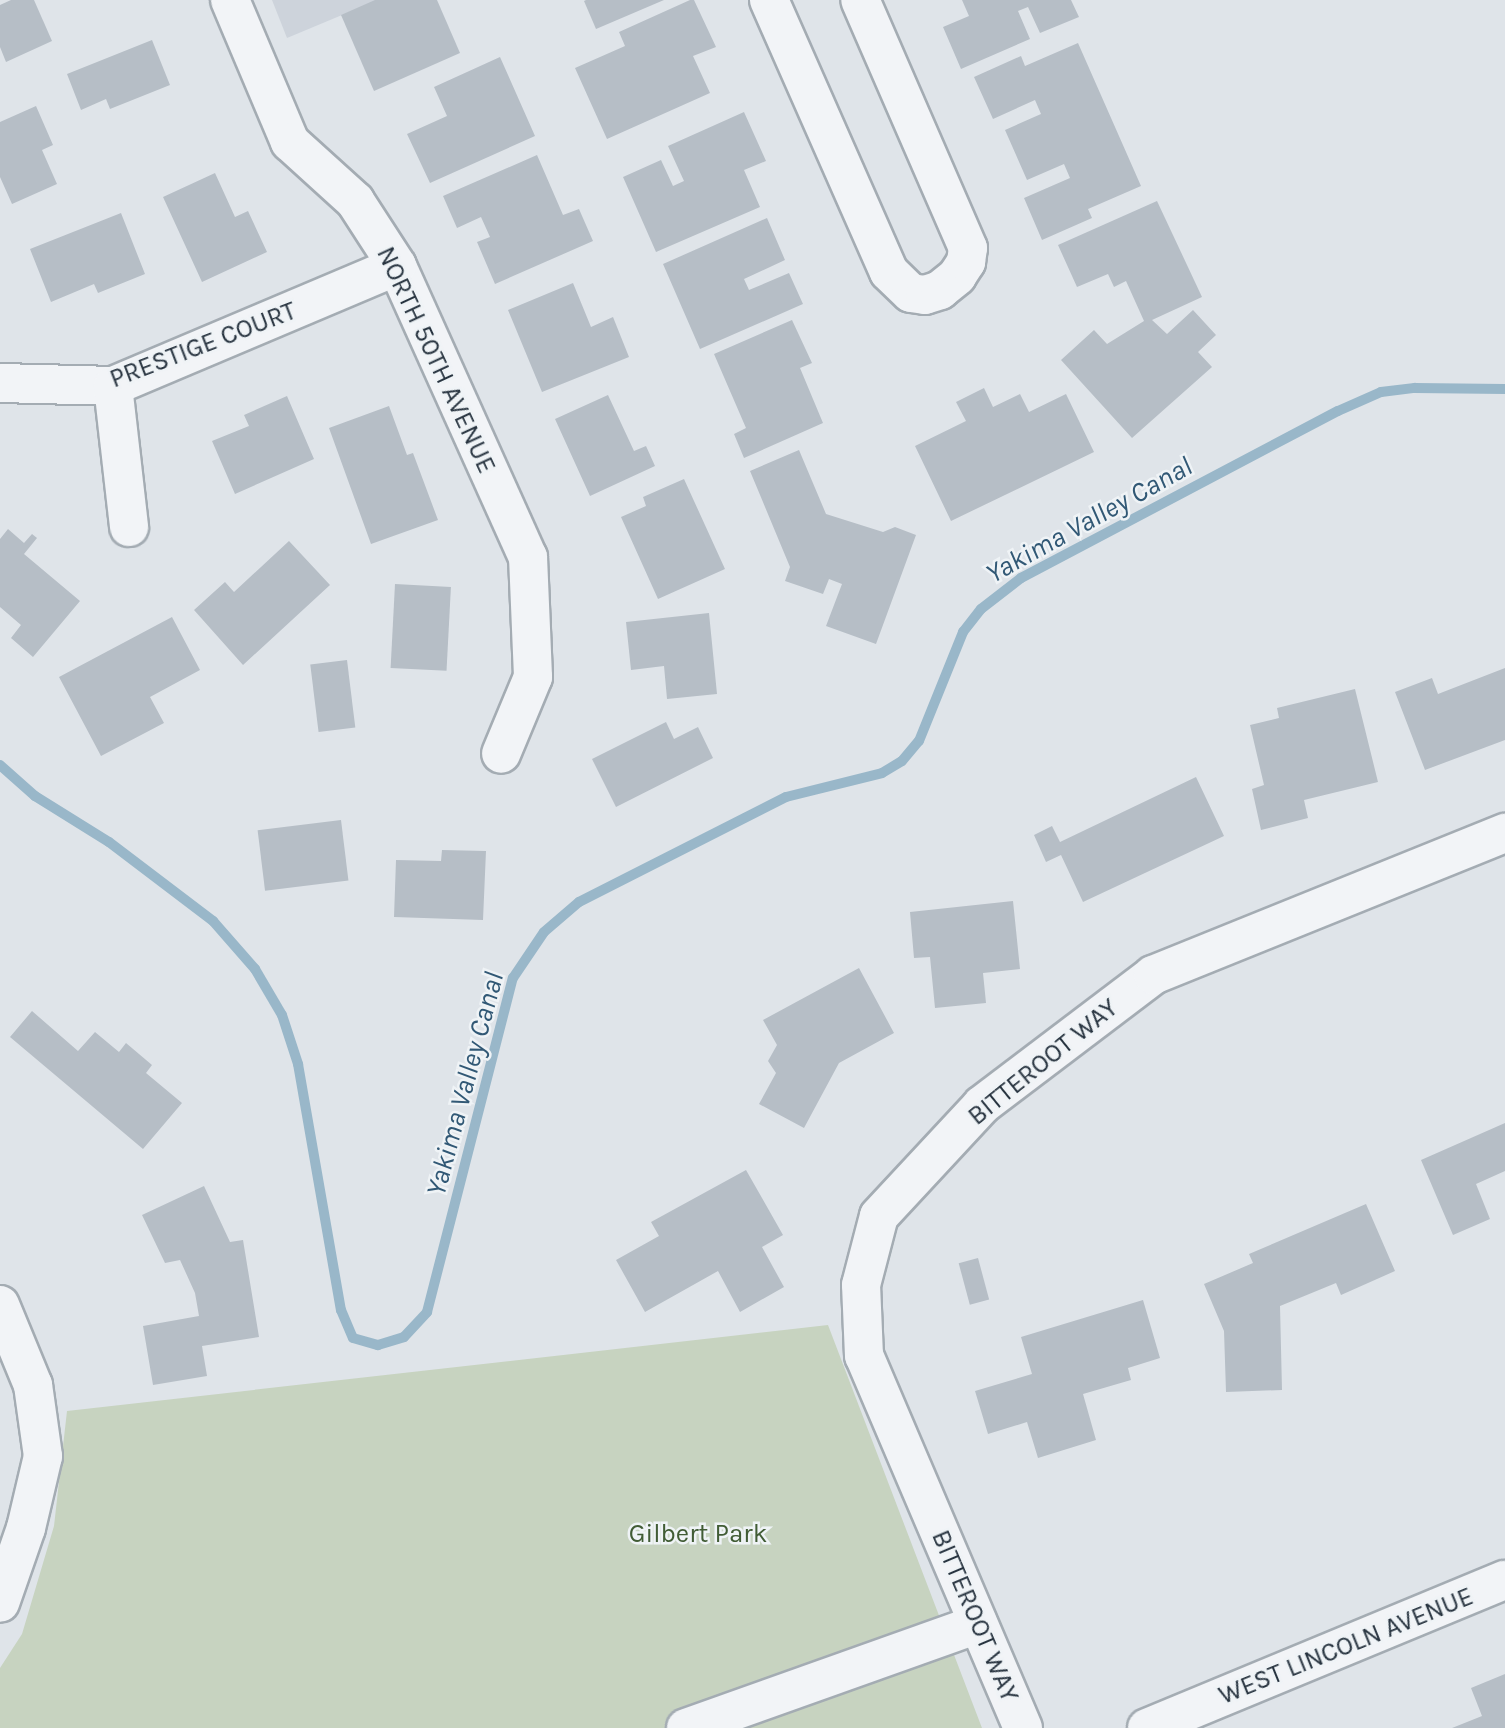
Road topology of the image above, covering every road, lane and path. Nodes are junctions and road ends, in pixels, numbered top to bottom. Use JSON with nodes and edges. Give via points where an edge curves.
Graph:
{"nodes":[{"id":1,"x":230,"y":0,"type":"edge"},
{"id":2,"x":769,"y":0,"type":"edge"},
{"id":3,"x":860,"y":0,"type":"edge"},
{"id":4,"x":397,"y":266,"type":"junction"},
{"id":5,"x":0,"y":383,"type":"edge"},
{"id":6,"x":113,"y":386,"type":"junction"},
{"id":7,"x":129,"y":527,"type":"dead end"},
{"id":8,"x":501,"y":754,"type":"dead end"},
{"id":9,"x":1505,"y":834,"type":"edge"},
{"id":10,"x":0,"y":1305,"type":"edge"},
{"id":11,"x":1505,"y":1580,"type":"edge"},
{"id":12,"x":0,"y":1603,"type":"edge"},
{"id":13,"x":978,"y":1624,"type":"junction"},
{"id":14,"x":686,"y":1728,"type":"edge"},
{"id":15,"x":1023,"y":1728,"type":"edge"},
{"id":16,"x":1147,"y":1728,"type":"edge"}],
"edges":[{"from":1,"to":4,"type":"street","name":"NORTH 50TH AVENUE","via":[[290,142],[355,201]]},
{"from":2,"to":3,"type":"street","via":[[889,272],[911,293],[925,295],[957,276],[968,248]]},
{"from":4,"to":6,"type":"street","name":"PRESTIGE COURT"},
{"from":4,"to":8,"type":"street","name":"NORTH 50TH AVENUE","via":[[528,557],[533,677]]},
{"from":5,"to":6,"type":"street","name":"PRESTIGE COURT"},
{"from":6,"to":7,"type":"street"},
{"from":9,"to":13,"type":"street","name":"BITTEROOT WAY","via":[[1153,975],[982,1105],[879,1216],[860,1285],[864,1356]]},
{"from":10,"to":12,"type":"street","via":[[33,1385],[43,1456],[26,1528]]},
{"from":11,"to":16,"type":"street","name":"WEST LINCOLN AVENUE"},
{"from":13,"to":14,"type":"street"},
{"from":13,"to":15,"type":"street","name":"BITTEROOT WAY"}]}
